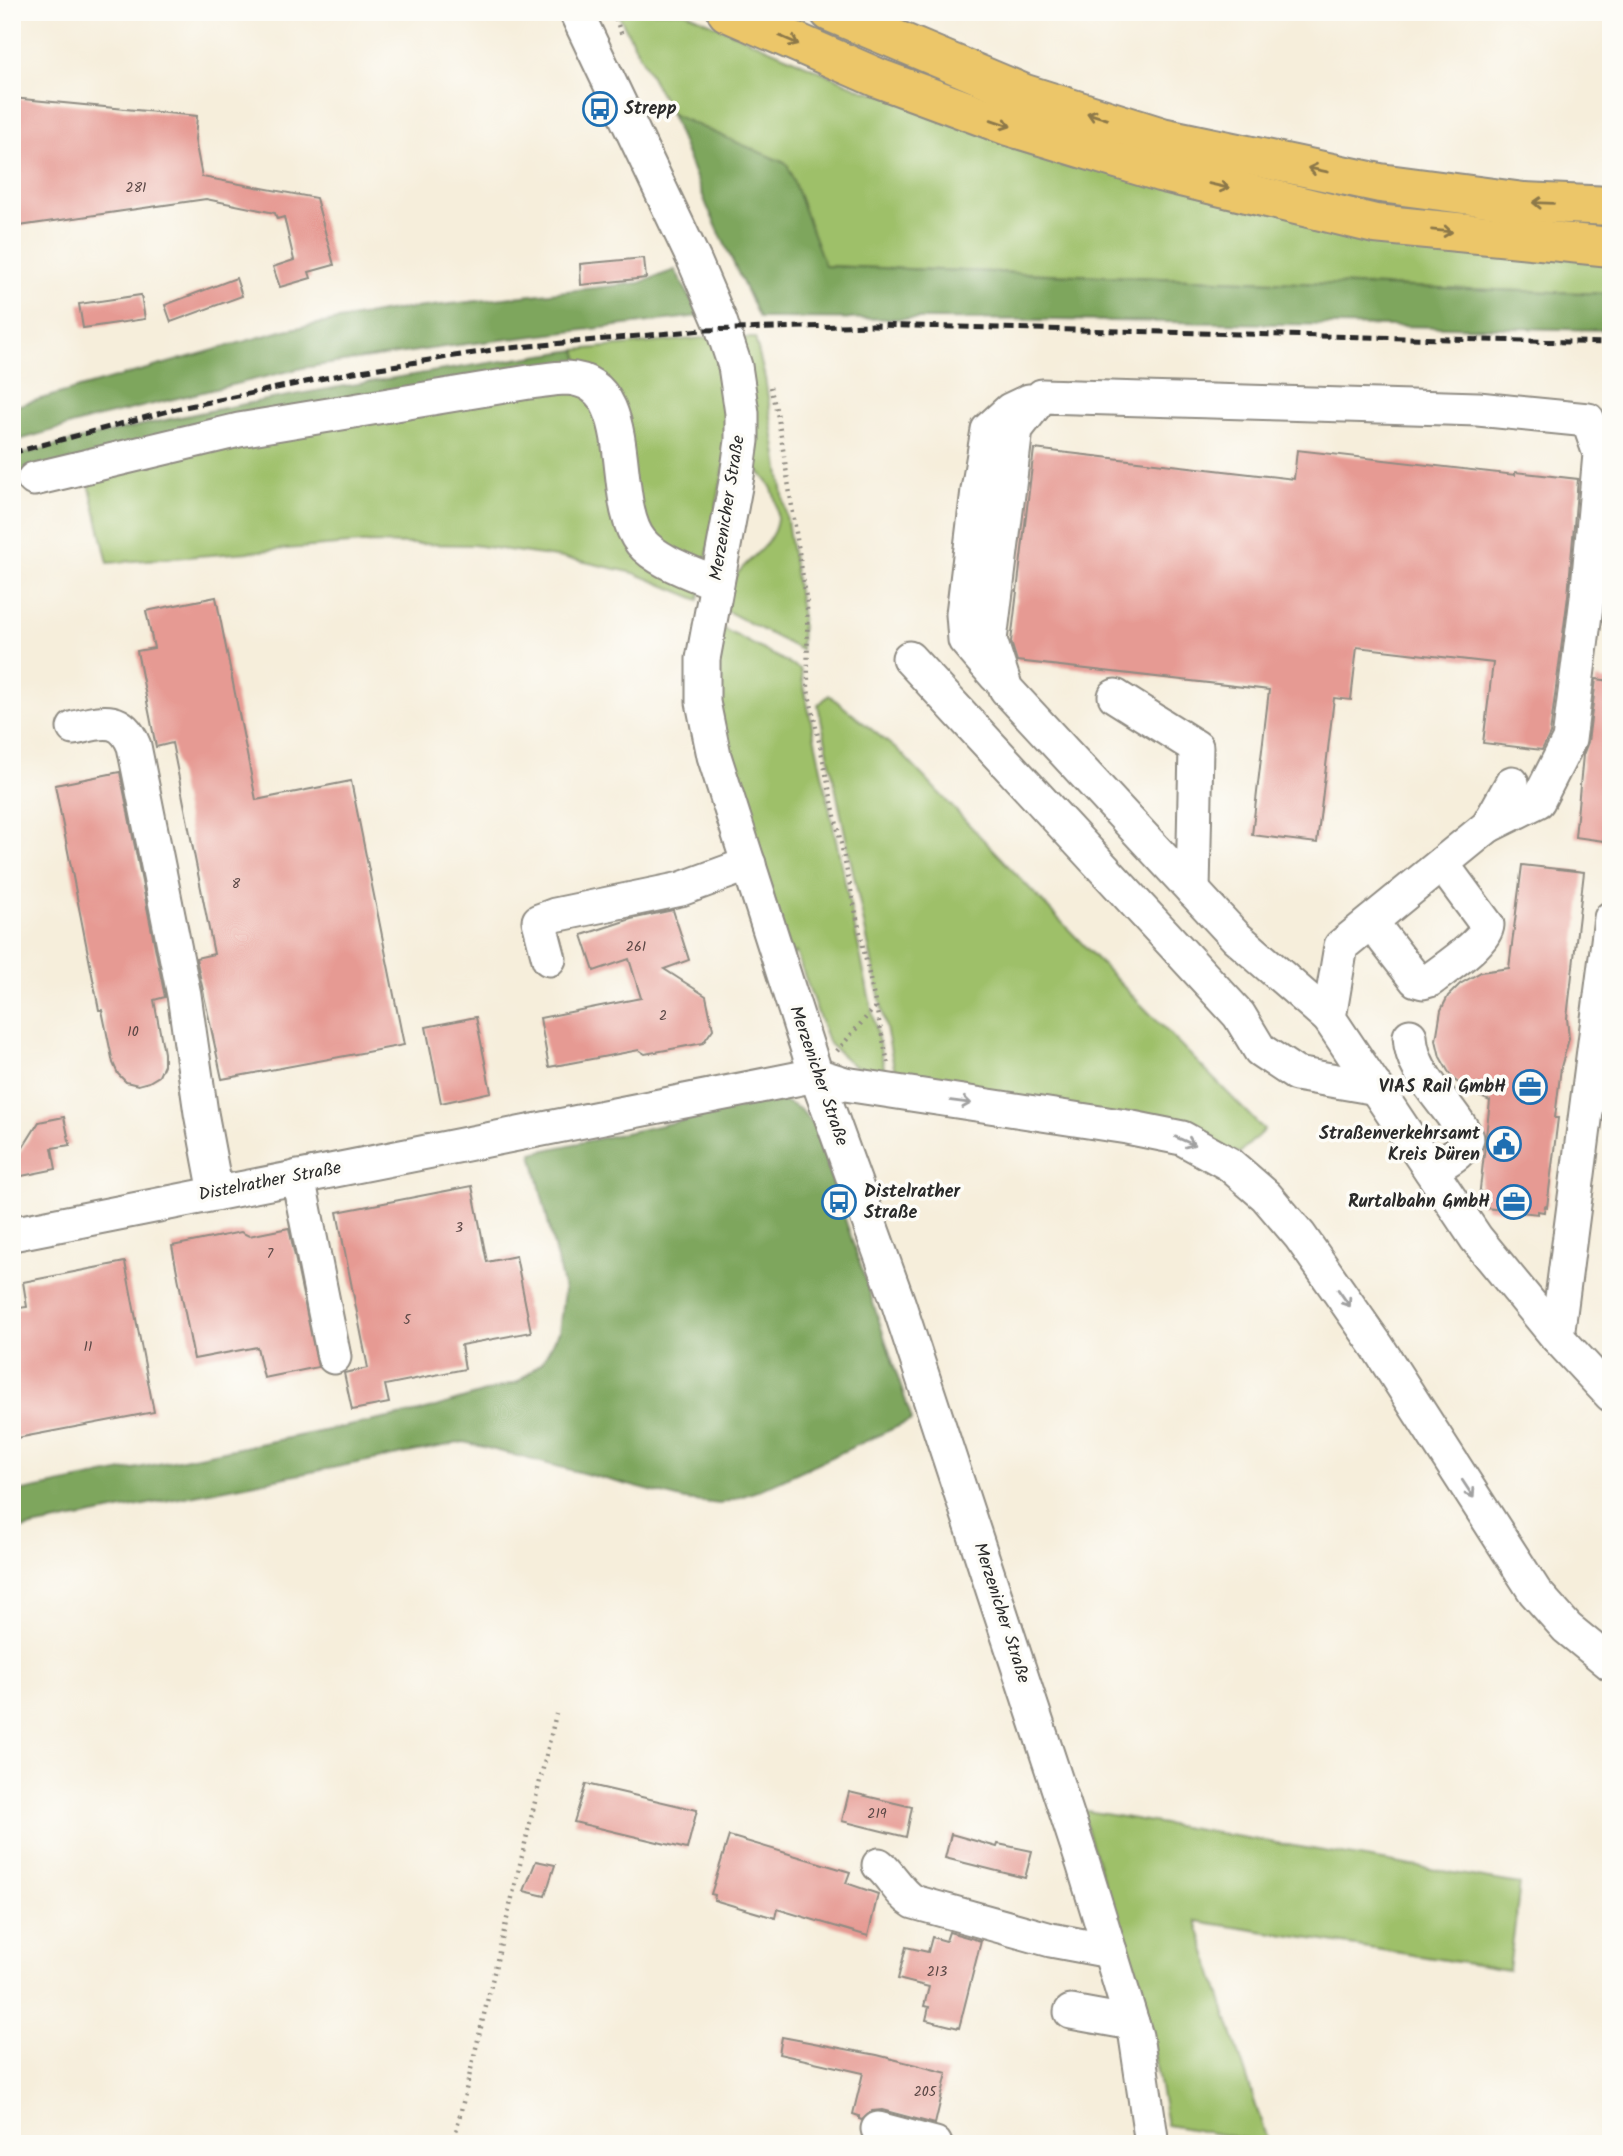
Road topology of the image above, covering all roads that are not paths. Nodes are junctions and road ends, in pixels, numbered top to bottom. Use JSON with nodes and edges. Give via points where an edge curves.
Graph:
{"nodes":[{"id":1,"x":576,"y":12,"type":"edge"},
{"id":2,"x":727,"y":12,"type":"edge"},
{"id":3,"x":830,"y":12,"type":"edge"},
{"id":4,"x":1611,"y":206,"type":"edge"},
{"id":5,"x":1611,"y":247,"type":"edge"},
{"id":6,"x":1599,"y":417,"type":"edge"},
{"id":7,"x":34,"y":479,"type":"dead end"},
{"id":8,"x":716,"y":583,"type":"junction"},
{"id":9,"x":909,"y":658,"type":"dead end"},
{"id":10,"x":1115,"y":696,"type":"dead end"},
{"id":11,"x":74,"y":728,"type":"dead end"},
{"id":12,"x":1512,"y":783,"type":"dead end"},
{"id":13,"x":1489,"y":826,"type":"junction"},
{"id":14,"x":749,"y":864,"type":"junction"},
{"id":15,"x":1442,"y":864,"type":"junction"},
{"id":16,"x":1194,"y":891,"type":"junction"},
{"id":17,"x":1611,"y":918,"type":"edge"},
{"id":18,"x":1371,"y":922,"type":"junction"},
{"id":19,"x":550,"y":958,"type":"dead end"},
{"id":20,"x":1329,"y":1018,"type":"junction"},
{"id":21,"x":1410,"y":1036,"type":"dead end"},
{"id":22,"x":816,"y":1075,"type":"junction"},
{"id":23,"x":1377,"y":1088,"type":"junction"},
{"id":24,"x":1431,"y":1170,"type":"junction"},
{"id":25,"x":298,"y":1177,"type":"junction"},
{"id":26,"x":216,"y":1193,"type":"junction"},
{"id":27,"x":12,"y":1234,"type":"edge"},
{"id":28,"x":1557,"y":1337,"type":"junction"},
{"id":29,"x":334,"y":1357,"type":"dead end"},
{"id":30,"x":1611,"y":1395,"type":"edge"},
{"id":31,"x":1611,"y":1664,"type":"edge"},
{"id":32,"x":879,"y":1865,"type":"dead end"},
{"id":33,"x":1110,"y":1951,"type":"junction"},
{"id":34,"x":1071,"y":2012,"type":"dead end"},
{"id":35,"x":1132,"y":2023,"type":"junction"},
{"id":36,"x":878,"y":2129,"type":"dead end"},
{"id":37,"x":935,"y":2144,"type":"edge"},
{"id":38,"x":1152,"y":2144,"type":"edge"}],
"edges":[{"from":1,"to":8,"type":"street","name":"Merzenicher Straße","via":[[694,260],[735,366],[741,441]]},
{"from":2,"to":5,"type":"main road","one_way":true,"via":[[917,93],[1160,172],[1375,224]]},
{"from":4,"to":3,"type":"main road","one_way":true,"via":[[1524,202],[1380,183],[1162,137],[1025,93]]},
{"from":6,"to":13,"type":"street","via":[[1587,598],[1569,740],[1538,801]]},
{"from":6,"to":16,"type":"street","via":[[1042,396],[1016,429],[990,640],[1006,689]]},
{"from":7,"to":8,"type":"street","via":[[239,430],[567,378],[589,383],[610,407],[627,517],[641,542],[669,563]]},
{"from":8,"to":14,"type":"street","name":"Merzenicher Straße","via":[[703,659],[703,702],[714,756]]},
{"from":9,"to":23,"type":"street","via":[[1239,1015],[1260,1050],[1296,1073]]},
{"from":10,"to":16,"type":"street","via":[[1196,747]]},
{"from":11,"to":26,"type":"street","via":[[108,721],[130,735],[134,746],[184,995]]},
{"from":12,"to":13,"type":"street"},
{"from":13,"to":15,"type":"street"},
{"from":14,"to":19,"type":"street","via":[[681,890],[539,921]]},
{"from":14,"to":22,"type":"street","name":"Merzenicher Straße"},
{"from":15,"to":18,"type":"street"},
{"from":15,"to":18,"type":"street","via":[[1487,925],[1477,942],[1423,982],[1416,980]]},
{"from":16,"to":20,"type":"street","via":[[1236,937]]},
{"from":17,"to":28,"type":"street"},
{"from":18,"to":20,"type":"street","via":[[1341,946]]},
{"from":20,"to":23,"type":"street"},
{"from":21,"to":24,"type":"street","via":[[1421,1071],[1467,1138],[1462,1148]]},
{"from":22,"to":25,"type":"street","name":"Distelrather Straße"},
{"from":22,"to":31,"type":"street","one_way":true,"via":[[845,1084],[1182,1138],[1229,1164],[1266,1196],[1300,1236],[1377,1346],[1535,1592],[1567,1628]]},
{"from":22,"to":33,"type":"street","name":"Merzenicher Straße","via":[[1001,1609]]},
{"from":23,"to":24,"type":"street"},
{"from":24,"to":28,"type":"street","via":[[1476,1238]]},
{"from":25,"to":26,"type":"street","name":"Distelrather Straße"},
{"from":25,"to":29,"type":"street"},
{"from":26,"to":27,"type":"street","name":"Distelrather Straße"},
{"from":28,"to":30,"type":"street"},
{"from":32,"to":33,"type":"street","via":[[914,1902],[1051,1940]]},
{"from":33,"to":35,"type":"street","name":"Merzenicher Straße"},
{"from":34,"to":35,"type":"street"},
{"from":35,"to":38,"type":"street","name":"Merzenicher Straße"},
{"from":36,"to":37,"type":"street"}]}
